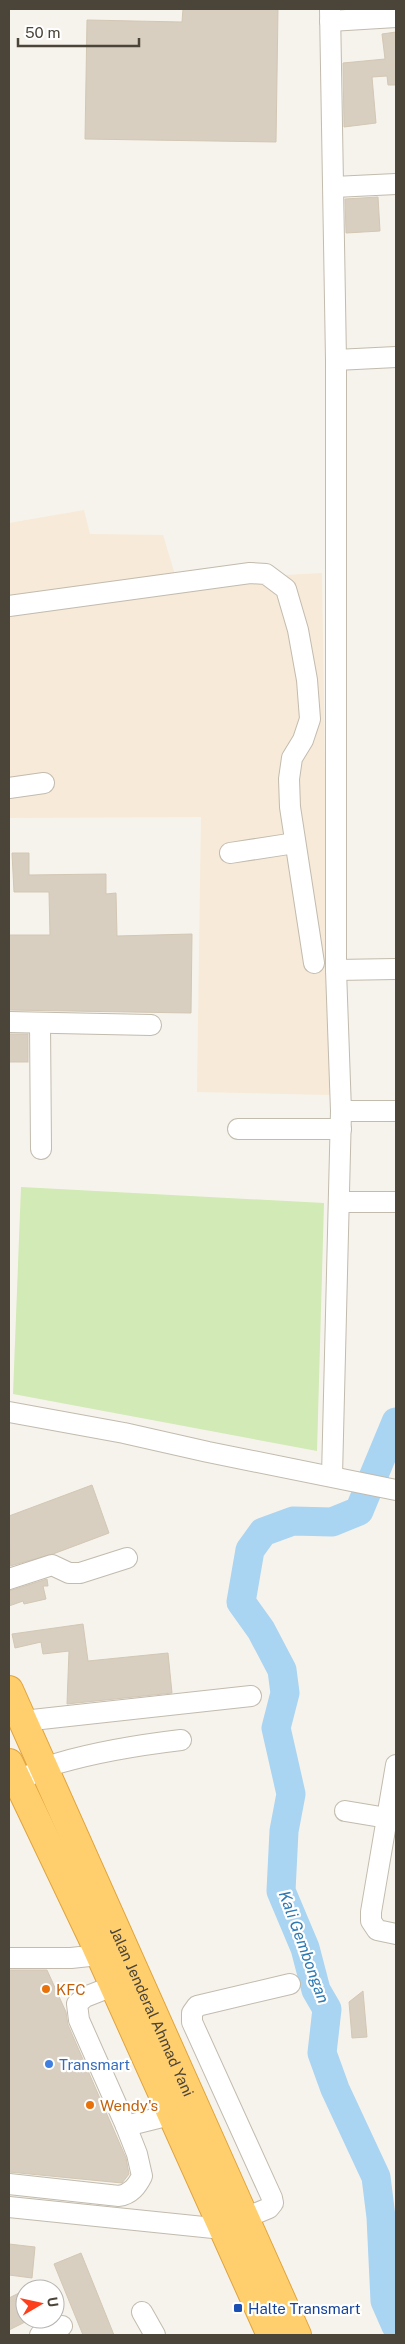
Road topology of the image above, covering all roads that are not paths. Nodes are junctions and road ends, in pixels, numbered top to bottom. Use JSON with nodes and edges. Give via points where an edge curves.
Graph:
{"nodes":[{"id":1,"x":330,"y":15,"type":"edge"},
{"id":2,"x":396,"y":17,"type":"edge"},
{"id":3,"x":396,"y":184,"type":"edge"},
{"id":4,"x":334,"y":187,"type":"junction"},
{"id":5,"x":396,"y":357,"type":"edge"},
{"id":6,"x":336,"y":360,"type":"junction"},
{"id":7,"x":9,"y":606,"type":"edge"},
{"id":8,"x":44,"y":783,"type":"dead end"},
{"id":9,"x":9,"y":788,"type":"edge"},
{"id":10,"x":295,"y":843,"type":"junction"},
{"id":11,"x":230,"y":853,"type":"dead end"},
{"id":12,"x":314,"y":963,"type":"dead end"},
{"id":13,"x":396,"y":969,"type":"edge"},
{"id":14,"x":336,"y":970,"type":"junction"},
{"id":15,"x":9,"y":1022,"type":"edge"},
{"id":16,"x":40,"y":1023,"type":"junction"},
{"id":17,"x":151,"y":1025,"type":"dead end"},
{"id":18,"x":396,"y":1111,"type":"edge"},
{"id":19,"x":341,"y":1120,"type":"junction"},
{"id":20,"x":238,"y":1129,"type":"dead end"},
{"id":21,"x":41,"y":1150,"type":"dead end"},
{"id":22,"x":340,"y":1202,"type":"junction"},
{"id":23,"x":396,"y":1202,"type":"edge"},
{"id":24,"x":9,"y":1412,"type":"edge"},
{"id":25,"x":341,"y":1478,"type":"junction"},
{"id":26,"x":396,"y":1490,"type":"edge"},
{"id":27,"x":127,"y":1558,"type":"dead end"},
{"id":28,"x":9,"y":1579,"type":"edge"},
{"id":29,"x":9,"y":1690,"type":"edge"},
{"id":30,"x":251,"y":1696,"type":"dead end"},
{"id":31,"x":23,"y":1721,"type":"junction"},
{"id":32,"x":181,"y":1740,"type":"dead end"},
{"id":33,"x":396,"y":1765,"type":"edge"},
{"id":34,"x":43,"y":1767,"type":"junction"},
{"id":35,"x":11,"y":1774,"type":"edge"},
{"id":36,"x":345,"y":1811,"type":"dead end"},
{"id":37,"x":387,"y":1818,"type":"junction"},
{"id":38,"x":396,"y":1934,"type":"edge"},
{"id":39,"x":101,"y":1940,"type":"junction"},
{"id":40,"x":9,"y":1958,"type":"edge"},
{"id":41,"x":290,"y":1984,"type":"dead end"},
{"id":42,"x":113,"y":1986,"type":"junction"},
{"id":43,"x":219,"y":2081,"type":"junction"},
{"id":44,"x":180,"y":2105,"type":"junction"},
{"id":45,"x":126,"y":2126,"type":"junction"},
{"id":46,"x":9,"y":2184,"type":"edge"},
{"id":47,"x":9,"y":2207,"type":"edge"},
{"id":48,"x":234,"y":2224,"type":"junction"},
{"id":49,"x":142,"y":2312,"type":"dead end"},
{"id":50,"x":55,"y":2329,"type":"edge"},
{"id":51,"x":40,"y":2335,"type":"edge"},
{"id":52,"x":155,"y":2335,"type":"edge"},
{"id":53,"x":271,"y":2335,"type":"edge"},
{"id":54,"x":296,"y":2335,"type":"edge"}],
"edges":[{"from":1,"to":2,"type":"street"},
{"from":1,"to":4,"type":"street"},
{"from":3,"to":4,"type":"street"},
{"from":4,"to":6,"type":"street"},
{"from":5,"to":6,"type":"street"},
{"from":6,"to":14,"type":"street"},
{"from":7,"to":10,"type":"street","via":[[250,572],[276,579],[286,589],[294,614],[308,690],[310,719],[292,758],[289,779]]},
{"from":8,"to":9,"type":"street"},
{"from":10,"to":11,"type":"street"},
{"from":10,"to":12,"type":"street"},
{"from":13,"to":14,"type":"street"},
{"from":14,"to":19,"type":"street"},
{"from":15,"to":16,"type":"street"},
{"from":16,"to":17,"type":"street"},
{"from":16,"to":21,"type":"street"},
{"from":18,"to":19,"type":"street"},
{"from":19,"to":20,"type":"street"},
{"from":19,"to":22,"type":"street"},
{"from":22,"to":23,"type":"street"},
{"from":22,"to":25,"type":"street"},
{"from":24,"to":25,"type":"street","via":[[124,1432]]},
{"from":25,"to":26,"type":"street"},
{"from":27,"to":28,"type":"street","via":[[80,1573],[69,1574],[52,1565]]},
{"from":29,"to":31,"type":"highway","name":"Jalan Jenderal Ahmad Yani"},
{"from":30,"to":31,"type":"street"},
{"from":31,"to":34,"type":"highway","name":"Jalan Jenderal Ahmad Yani"},
{"from":32,"to":34,"type":"street","via":[[103,1751]]},
{"from":33,"to":37,"type":"street"},
{"from":34,"to":35,"type":"street"},
{"from":34,"to":39,"type":"highway","name":"Jalan Jenderal Ahmad Yani"},
{"from":35,"to":39,"type":"highway","name":"Jalan Jenderal Ahmad Yani"},
{"from":36,"to":37,"type":"street"},
{"from":37,"to":38,"type":"street","via":[[371,1920],[377,1930]]},
{"from":39,"to":40,"type":"street","via":[[71,1958]]},
{"from":39,"to":42,"type":"highway","name":"Jalan Jenderal Ahmad Yani"},
{"from":39,"to":44,"type":"highway","name":"Jalan Jenderal Ahmad Yani"},
{"from":41,"to":43,"type":"street","via":[[197,2006],[192,2013],[192,2022]]},
{"from":42,"to":44,"type":"highway","name":"Jalan Jenderal Ahmad Yani"},
{"from":42,"to":45,"type":"street","via":[[85,1997],[77,2004],[79,2020]]},
{"from":43,"to":44,"type":"street"},
{"from":43,"to":48,"type":"street","via":[[273,2203],[270,2208]]},
{"from":44,"to":45,"type":"street"},
{"from":44,"to":48,"type":"highway","name":"Jalan Jenderal Ahmad Yani"},
{"from":45,"to":46,"type":"street","via":[[142,2176],[127,2194],[119,2196]]},
{"from":47,"to":48,"type":"street"},
{"from":48,"to":53,"type":"highway","name":"Jalan Jenderal Ahmad Yani"},
{"from":48,"to":54,"type":"highway","name":"Jalan Jenderal Ahmad Yani"},
{"from":49,"to":52,"type":"street"},
{"from":50,"to":51,"type":"street"}]}
